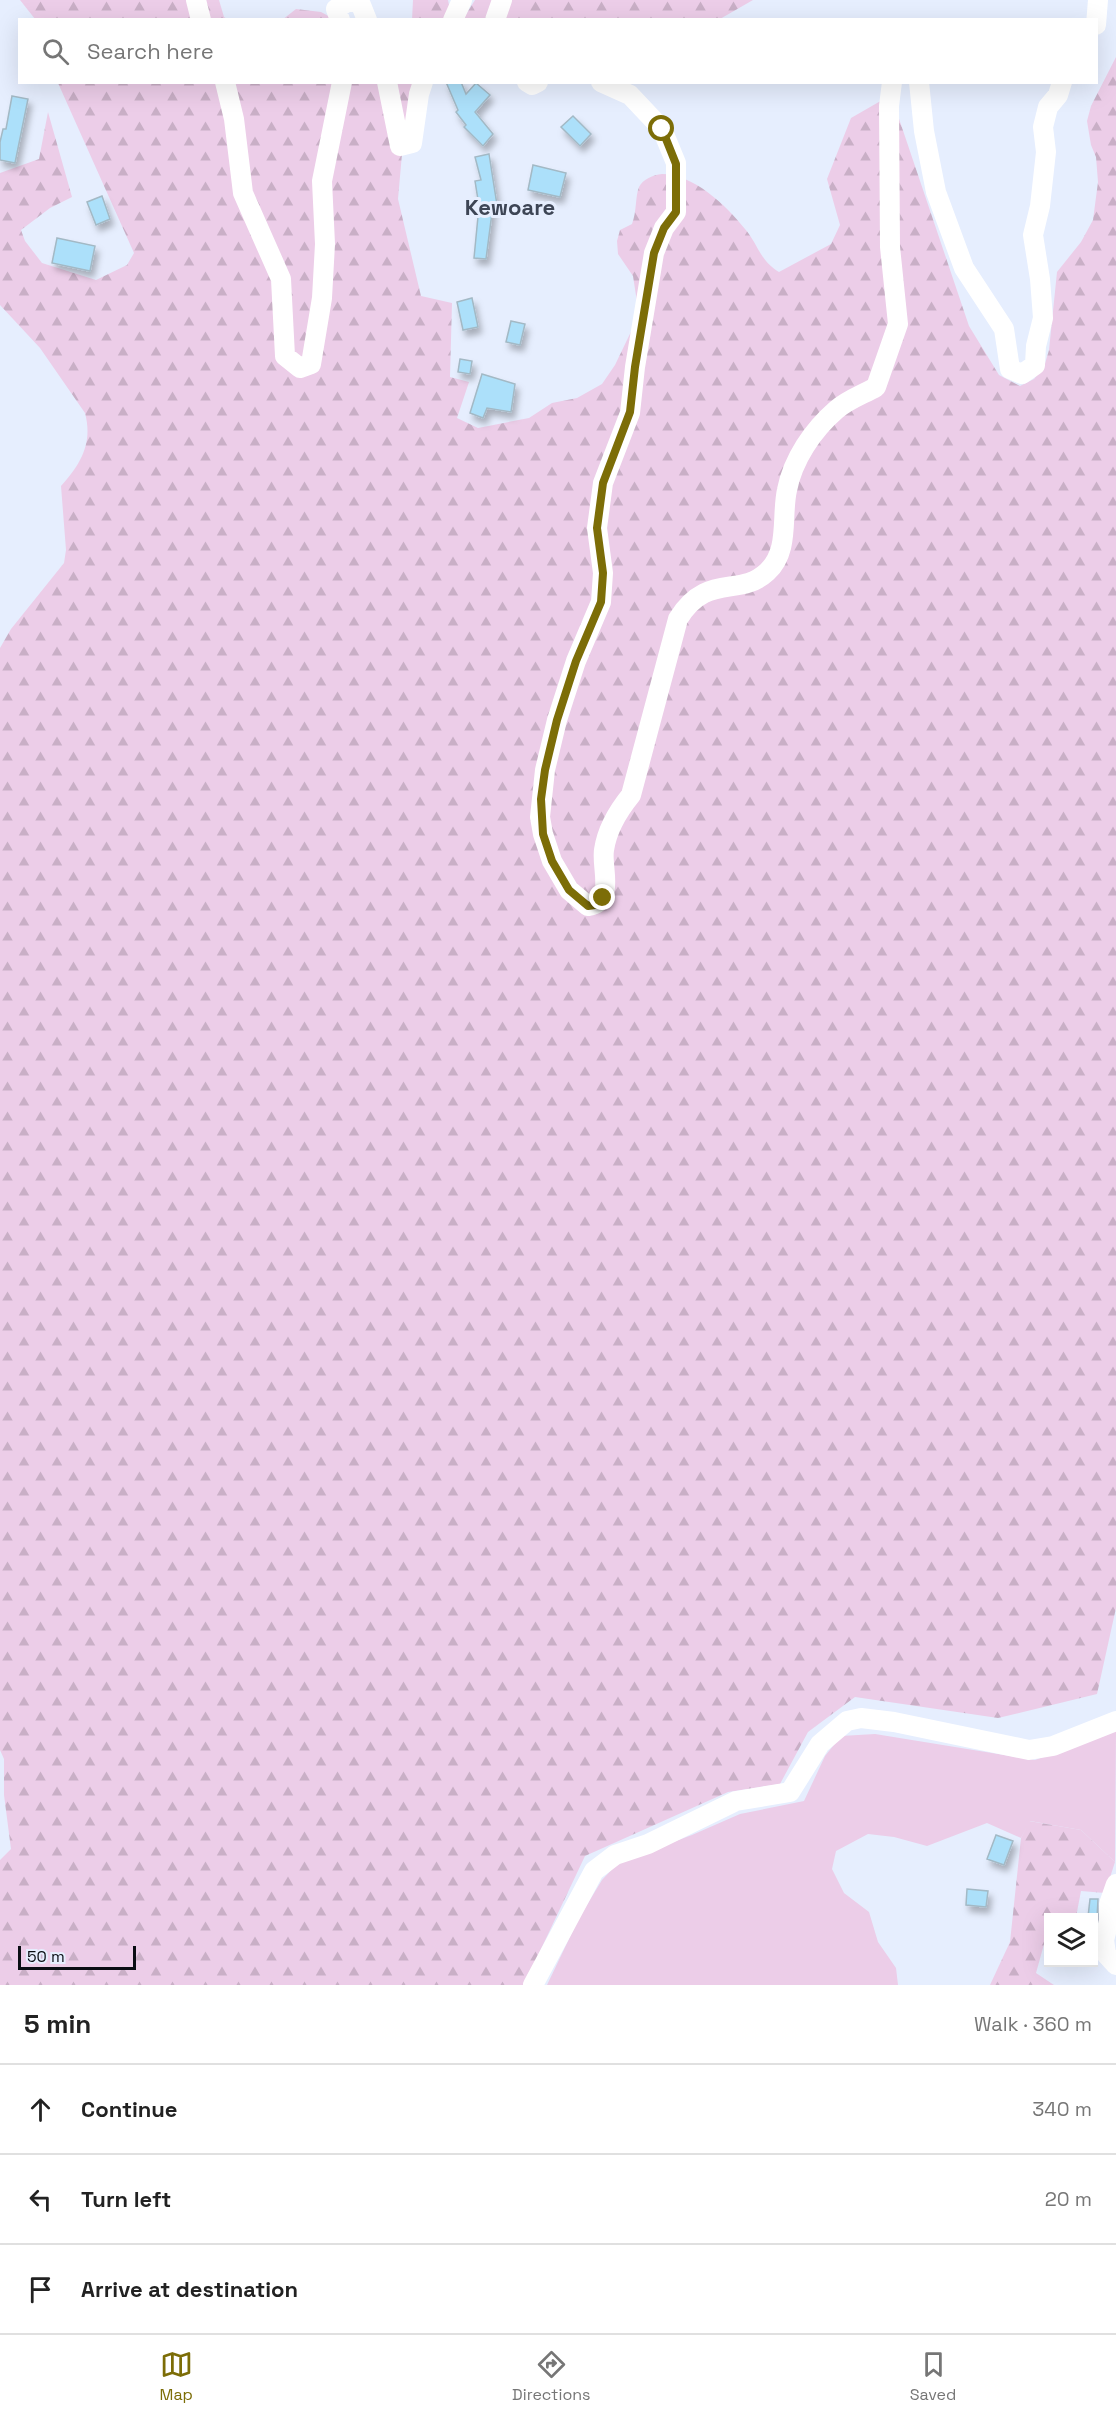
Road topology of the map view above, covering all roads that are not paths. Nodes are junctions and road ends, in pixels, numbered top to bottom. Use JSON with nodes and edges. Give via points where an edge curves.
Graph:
{"nodes":[{"id":1,"x":195,"y":0,"type":"edge"},
{"id":2,"x":351,"y":0,"type":"edge"},
{"id":3,"x":462,"y":0,"type":"edge"},
{"id":4,"x":502,"y":0,"type":"edge"},
{"id":5,"x":1098,"y":0,"type":"edge"},
{"id":6,"x":200,"y":18,"type":"edge"},
{"id":7,"x":339,"y":18,"type":"edge"},
{"id":8,"x":366,"y":18,"type":"edge"},
{"id":9,"x":454,"y":18,"type":"edge"},
{"id":10,"x":496,"y":18,"type":"edge"},
{"id":11,"x":1097,"y":18,"type":"edge"},
{"id":12,"x":225,"y":84,"type":"edge"},
{"id":13,"x":342,"y":84,"type":"edge"},
{"id":14,"x":387,"y":84,"type":"edge"},
{"id":15,"x":422,"y":84,"type":"edge"},
{"id":16,"x":605,"y":84,"type":"edge"},
{"id":17,"x":892,"y":84,"type":"edge"},
{"id":18,"x":919,"y":84,"type":"edge"},
{"id":19,"x":1061,"y":84,"type":"edge"},
{"id":20,"x":1116,"y":1720,"type":"edge"},
{"id":21,"x":1116,"y":1884,"type":"edge"},
{"id":22,"x":1116,"y":1965,"type":"edge"},
{"id":23,"x":533,"y":1985,"type":"edge"}],
"edges":[{"from":1,"to":6,"type":"street"},
{"from":2,"to":7,"type":"street","via":[[336,9]]},
{"from":2,"to":8,"type":"street","via":[[362,5]]},
{"from":3,"to":9,"type":"street"},
{"from":4,"to":10,"type":"street"},
{"from":5,"to":11,"type":"street"},
{"from":12,"to":13,"type":"street","via":[[243,193],[281,279],[285,356],[300,368],[311,364],[322,298],[322,181]]},
{"from":14,"to":15,"type":"street","via":[[400,146],[412,143]]},
{"from":16,"to":17,"type":"street","via":[[630,95],[662,129],[676,164],[676,212],[664,228],[654,253],[630,412],[603,483],[597,528],[603,573],[601,602],[576,661],[545,770],[540,817],[543,834],[552,861],[569,890],[588,906],[603,898],[604,851],[619,809],[631,795],[678,619],[687,605],[704,592],[750,582],[767,573],[779,558],[787,490],[794,465],[808,441],[837,409],[876,387],[898,324],[890,247]]},
{"from":18,"to":19,"type":"street","via":[[936,192],[964,268],[1004,329],[1010,369],[1022,374],[1035,365],[1043,318],[1033,235],[1041,206],[1046,152],[1043,127],[1048,107]]},
{"from":20,"to":23,"type":"street","via":[[1053,1746],[1029,1750],[894,1722],[861,1718],[847,1721],[819,1744],[790,1792],[736,1801],[648,1844],[615,1855],[594,1871]]},
{"from":21,"to":22,"type":"street","via":[[1104,1940],[1106,1954]]}]}
